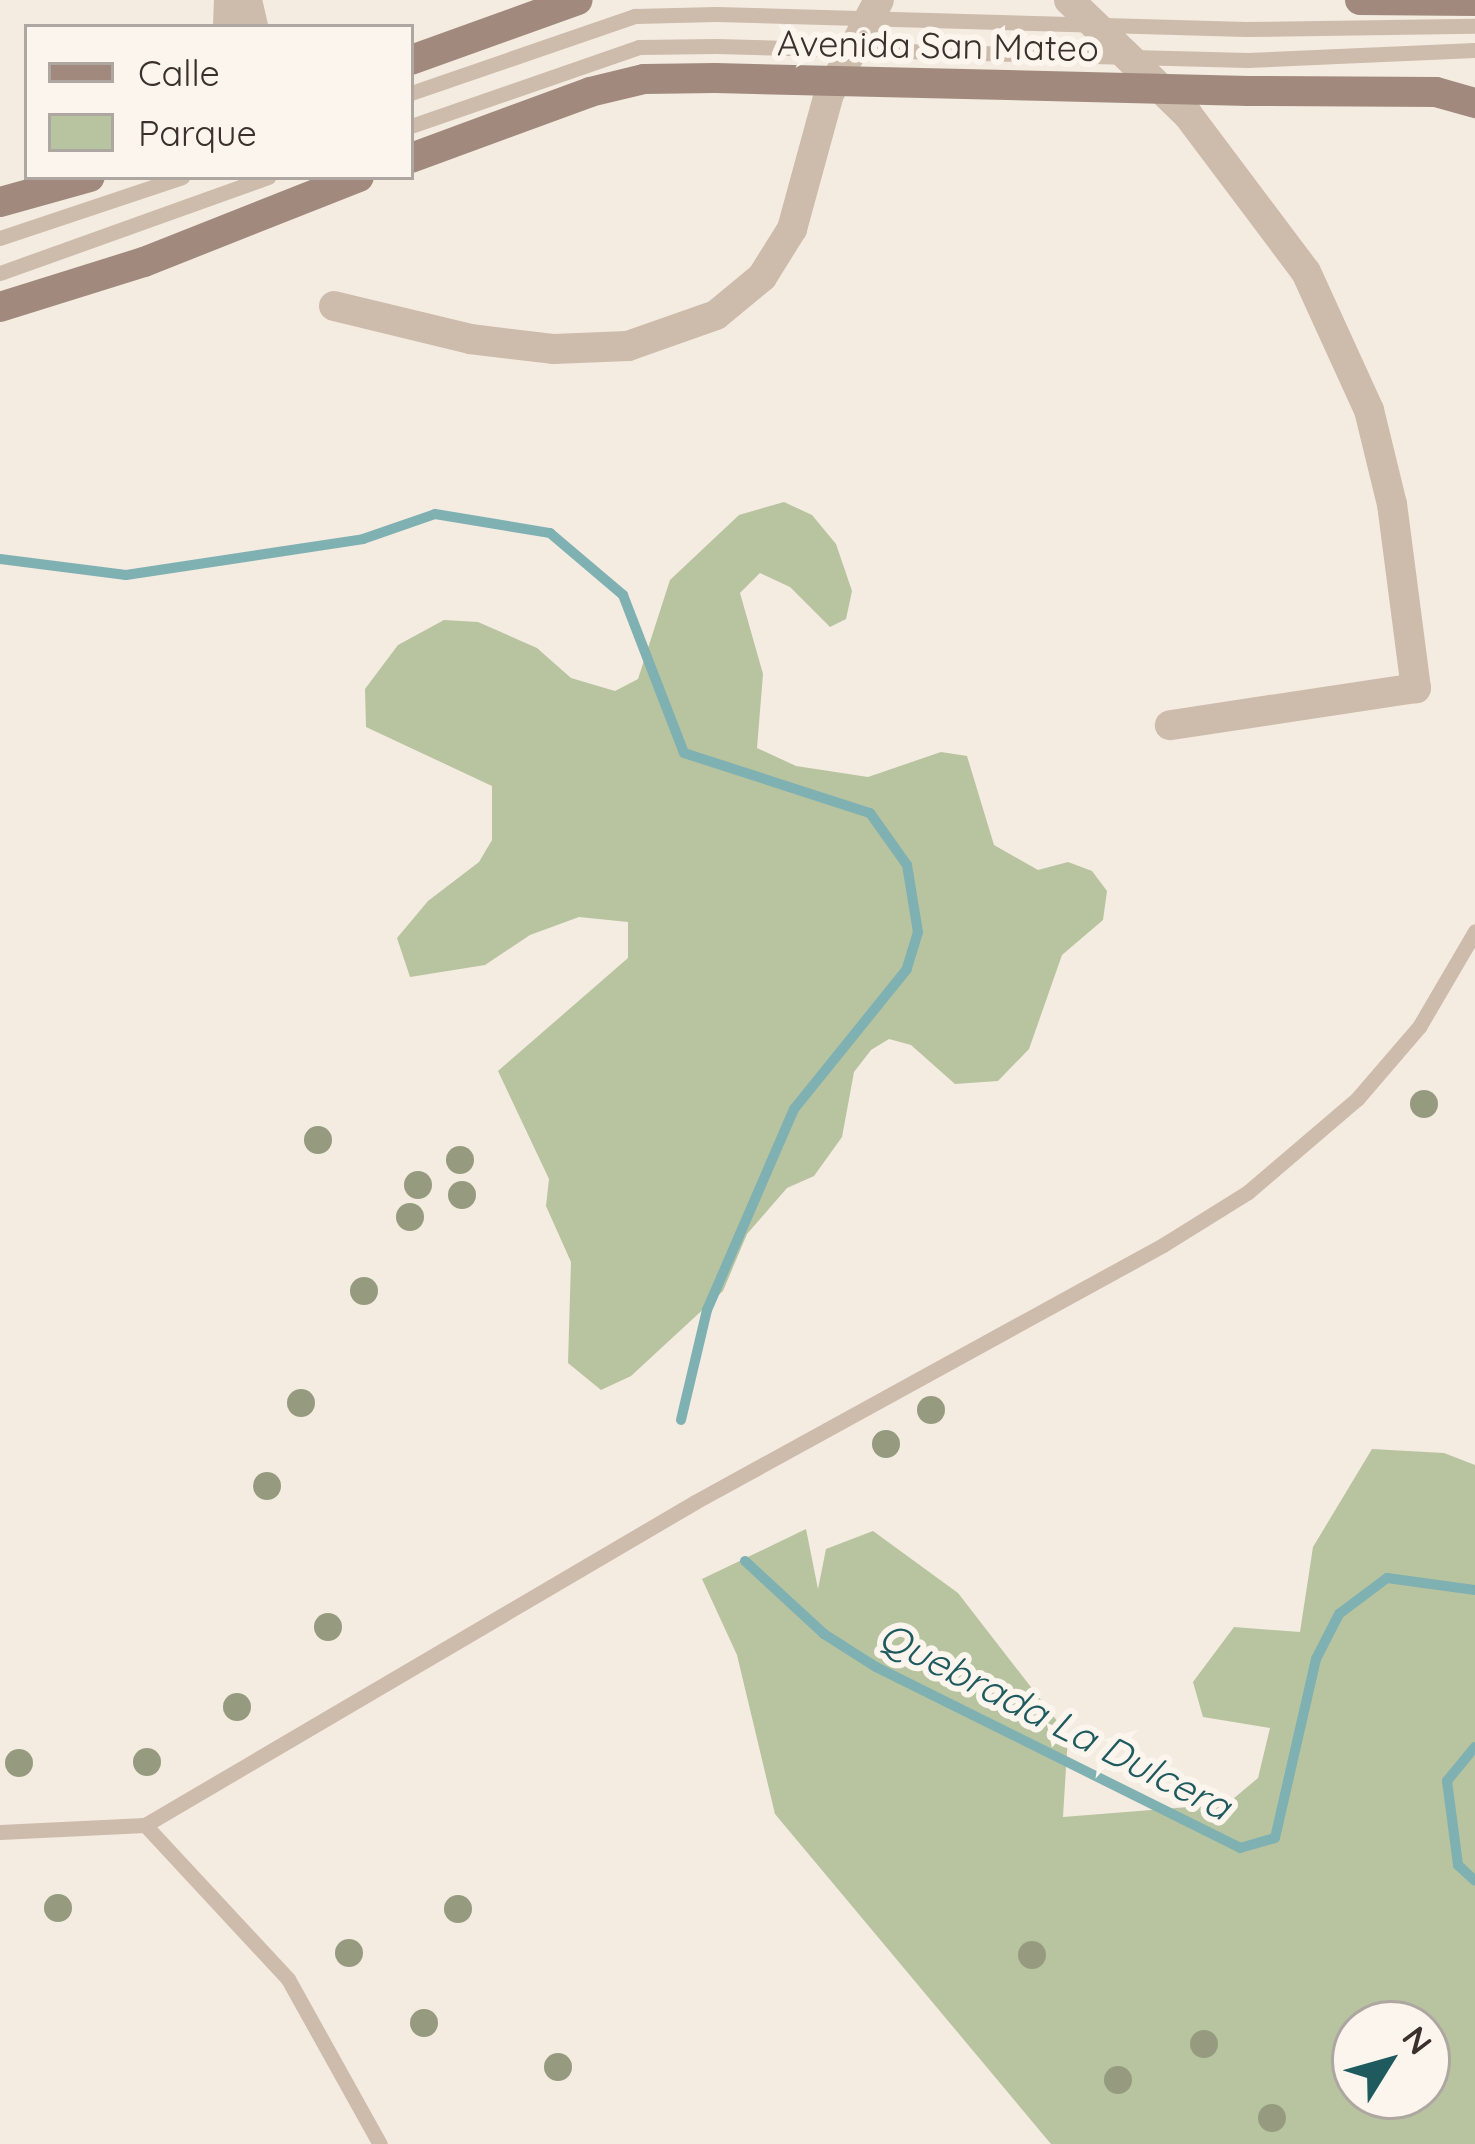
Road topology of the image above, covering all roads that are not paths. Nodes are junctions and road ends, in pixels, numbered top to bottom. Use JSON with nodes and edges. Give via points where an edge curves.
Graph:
{"nodes":[{"id":1,"x":578,"y":0,"type":"edge"},
{"id":2,"x":879,"y":0,"type":"edge"},
{"id":3,"x":1069,"y":0,"type":"edge"},
{"id":4,"x":1360,"y":0,"type":"edge"},
{"id":5,"x":1475,"y":1,"type":"edge"},
{"id":6,"x":1475,"y":26,"type":"edge"},
{"id":7,"x":1475,"y":50,"type":"edge"},
{"id":8,"x":414,"y":59,"type":"edge"},
{"id":9,"x":414,"y":92,"type":"edge"},
{"id":10,"x":1475,"y":103,"type":"edge"},
{"id":11,"x":414,"y":124,"type":"edge"},
{"id":12,"x":414,"y":157,"type":"edge"},
{"id":13,"x":79,"y":180,"type":"edge"},
{"id":14,"x":173,"y":180,"type":"edge"},
{"id":15,"x":261,"y":180,"type":"edge"},
{"id":16,"x":351,"y":180,"type":"edge"},
{"id":17,"x":0,"y":202,"type":"edge"},
{"id":18,"x":0,"y":238,"type":"edge"},
{"id":19,"x":0,"y":273,"type":"edge"},
{"id":20,"x":334,"y":306,"type":"dead end"},
{"id":21,"x":0,"y":307,"type":"edge"},
{"id":22,"x":1170,"y":725,"type":"dead end"},
{"id":23,"x":1475,"y":932,"type":"edge"},
{"id":24,"x":146,"y":1826,"type":"junction"},
{"id":25,"x":0,"y":1832,"type":"edge"},
{"id":26,"x":380,"y":2144,"type":"edge"}],
"edges":[{"from":1,"to":8,"type":"main road"},
{"from":2,"to":20,"type":"street","via":[[829,94],[792,229],[762,277],[716,315],[628,346],[554,349],[470,339]]},
{"from":3,"to":22,"type":"street","via":[[1121,42],[1188,116],[1306,272],[1369,410],[1392,504],[1415,688]]},
{"from":4,"to":5,"type":"main road"},
{"from":6,"to":9,"type":"lane","name":"Avenida San Mateo","bridge":true,"via":[[634,16]]},
{"from":7,"to":11,"type":"lane","name":"Avenida San Mateo","bridge":true,"via":[[1248,60],[639,47]]},
{"from":10,"to":12,"type":"main road","name":"Avenida San Mateo","bridge":true,"via":[[1436,92],[644,79]]},
{"from":13,"to":17,"type":"main road"},
{"from":14,"to":18,"type":"lane"},
{"from":15,"to":19,"type":"lane"},
{"from":16,"to":21,"type":"main road","via":[[144,262]]},
{"from":23,"to":24,"type":"lane","via":[[1419,1027],[1357,1100],[1248,1192],[695,1502]]},
{"from":24,"to":25,"type":"lane"},
{"from":24,"to":26,"type":"lane","via":[[288,1979]]}]}
